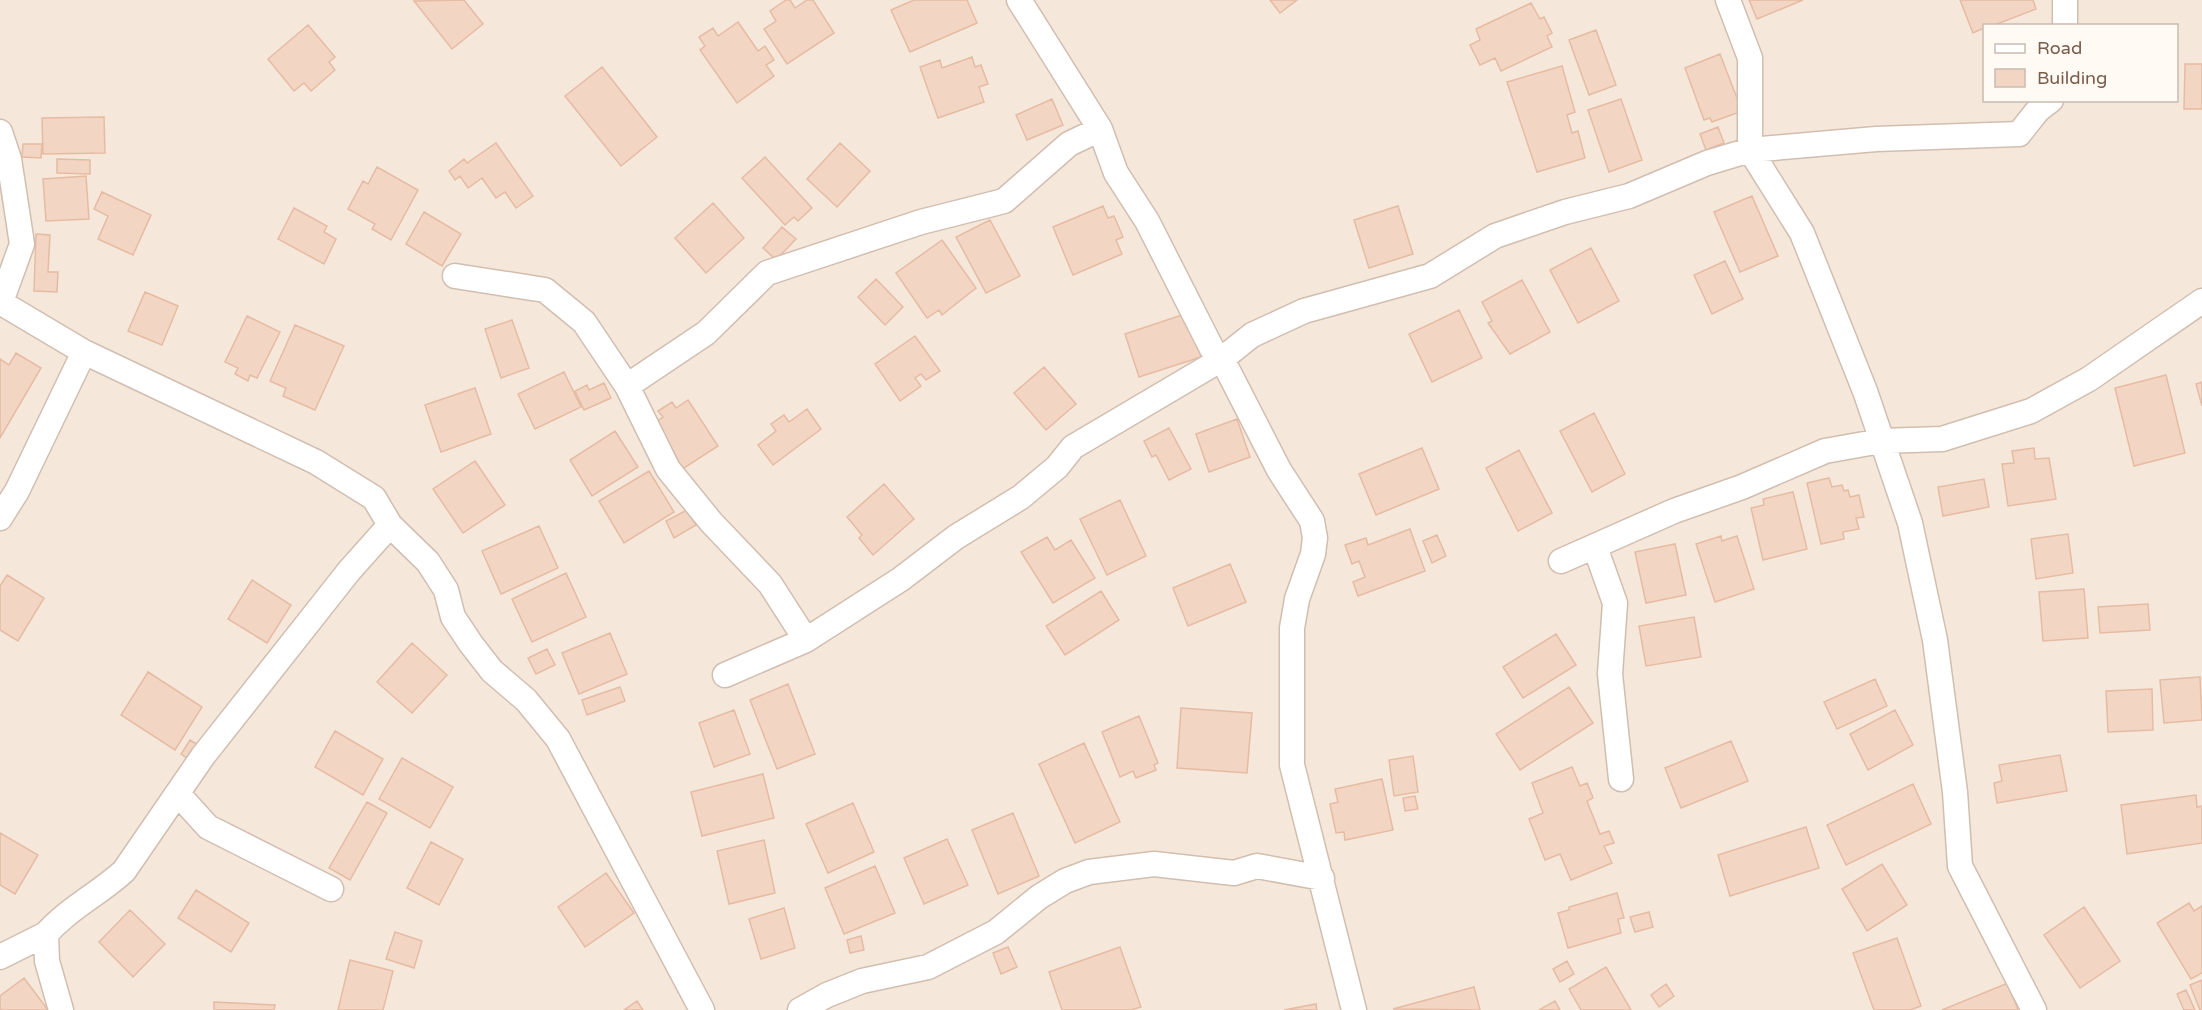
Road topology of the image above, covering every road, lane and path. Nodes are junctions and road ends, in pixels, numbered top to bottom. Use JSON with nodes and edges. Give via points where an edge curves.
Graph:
{"nodes":[{"id":1,"x":1019,"y":0,"type":"edge"},
{"id":2,"x":1728,"y":0,"type":"edge"},
{"id":3,"x":2065,"y":0,"type":"edge"},
{"id":4,"x":2065,"y":24,"type":"edge"},
{"id":5,"x":2048,"y":102,"type":"edge"},
{"id":6,"x":1100,"y":129,"type":"junction"},
{"id":7,"x":0,"y":132,"type":"edge"},
{"id":8,"x":1750,"y":150,"type":"junction"},
{"id":9,"x":455,"y":276,"type":"dead end"},
{"id":10,"x":2202,"y":301,"type":"edge"},
{"id":11,"x":0,"y":302,"type":"edge"},
{"id":12,"x":84,"y":352,"type":"junction"},
{"id":13,"x":1222,"y":359,"type":"junction"},
{"id":14,"x":627,"y":386,"type":"junction"},
{"id":15,"x":1881,"y":441,"type":"junction"},
{"id":16,"x":0,"y":518,"type":"edge"},
{"id":17,"x":390,"y":525,"type":"junction"},
{"id":18,"x":1595,"y":547,"type":"junction"},
{"id":19,"x":1561,"y":561,"type":"dead end"},
{"id":20,"x":806,"y":640,"type":"junction"},
{"id":21,"x":725,"y":675,"type":"dead end"},
{"id":22,"x":1621,"y":779,"type":"dead end"},
{"id":23,"x":178,"y":794,"type":"junction"},
{"id":24,"x":1322,"y":878,"type":"junction"},
{"id":25,"x":331,"y":889,"type":"dead end"},
{"id":26,"x":46,"y":934,"type":"junction"},
{"id":27,"x":0,"y":957,"type":"edge"},
{"id":28,"x":61,"y":1010,"type":"edge"},
{"id":29,"x":702,"y":1010,"type":"edge"},
{"id":30,"x":800,"y":1010,"type":"edge"},
{"id":31,"x":1354,"y":1010,"type":"edge"},
{"id":32,"x":2034,"y":1010,"type":"edge"}],
"edges":[{"from":1,"to":6,"type":"street"},
{"from":2,"to":8,"type":"street","via":[[1750,57]]},
{"from":3,"to":4,"type":"street"},
{"from":5,"to":8,"type":"street","via":[[2019,134],[1876,139]]},
{"from":6,"to":13,"type":"street","via":[[1116,173],[1147,221],[1212,348]]},
{"from":6,"to":14,"type":"street","via":[[1069,144],[1004,201],[921,222],[767,273],[706,333]]},
{"from":7,"to":11,"type":"street","via":[[9,159],[22,244]]},
{"from":8,"to":13,"type":"street","via":[[1707,163],[1629,196],[1565,212],[1496,236],[1430,276],[1304,311],[1251,334]]},
{"from":8,"to":15,"type":"street","via":[[1802,233]]},
{"from":9,"to":14,"type":"street","via":[[545,290],[584,322]]},
{"from":10,"to":15,"type":"street","via":[[2089,379],[2031,411],[1942,439]]},
{"from":11,"to":12,"type":"street"},
{"from":12,"to":16,"type":"street"},
{"from":12,"to":17,"type":"street","via":[[341,476],[374,498]]},
{"from":13,"to":20,"type":"street","via":[[1072,447],[1057,467],[1021,497]]},
{"from":13,"to":24,"type":"street","via":[[1279,470],[1312,521],[1313,554],[1296,599],[1292,628],[1292,765]]},
{"from":14,"to":20,"type":"street","via":[[668,470],[770,584]]},
{"from":15,"to":18,"type":"street","via":[[1825,452],[1674,511]]},
{"from":15,"to":32,"type":"street","via":[[1910,523],[1935,640],[1955,792],[1960,866]]},
{"from":17,"to":23,"type":"street","via":[[210,747]]},
{"from":17,"to":29,"type":"street","via":[[428,562],[446,590],[453,617],[492,671],[526,700],[558,739]]},
{"from":18,"to":19,"type":"street"},
{"from":18,"to":22,"type":"street","via":[[1615,603],[1610,674]]},
{"from":20,"to":21,"type":"street"},
{"from":23,"to":25,"type":"street","via":[[208,827]]},
{"from":23,"to":26,"type":"street","via":[[123,871],[109,885],[63,915]]},
{"from":24,"to":30,"type":"street","via":[[1257,866],[1234,873],[1154,864],[1089,872],[1065,881],[996,932],[928,967],[862,981]]},
{"from":24,"to":31,"type":"street"},
{"from":26,"to":27,"type":"street"},
{"from":26,"to":28,"type":"street","via":[[48,961]]}]}
